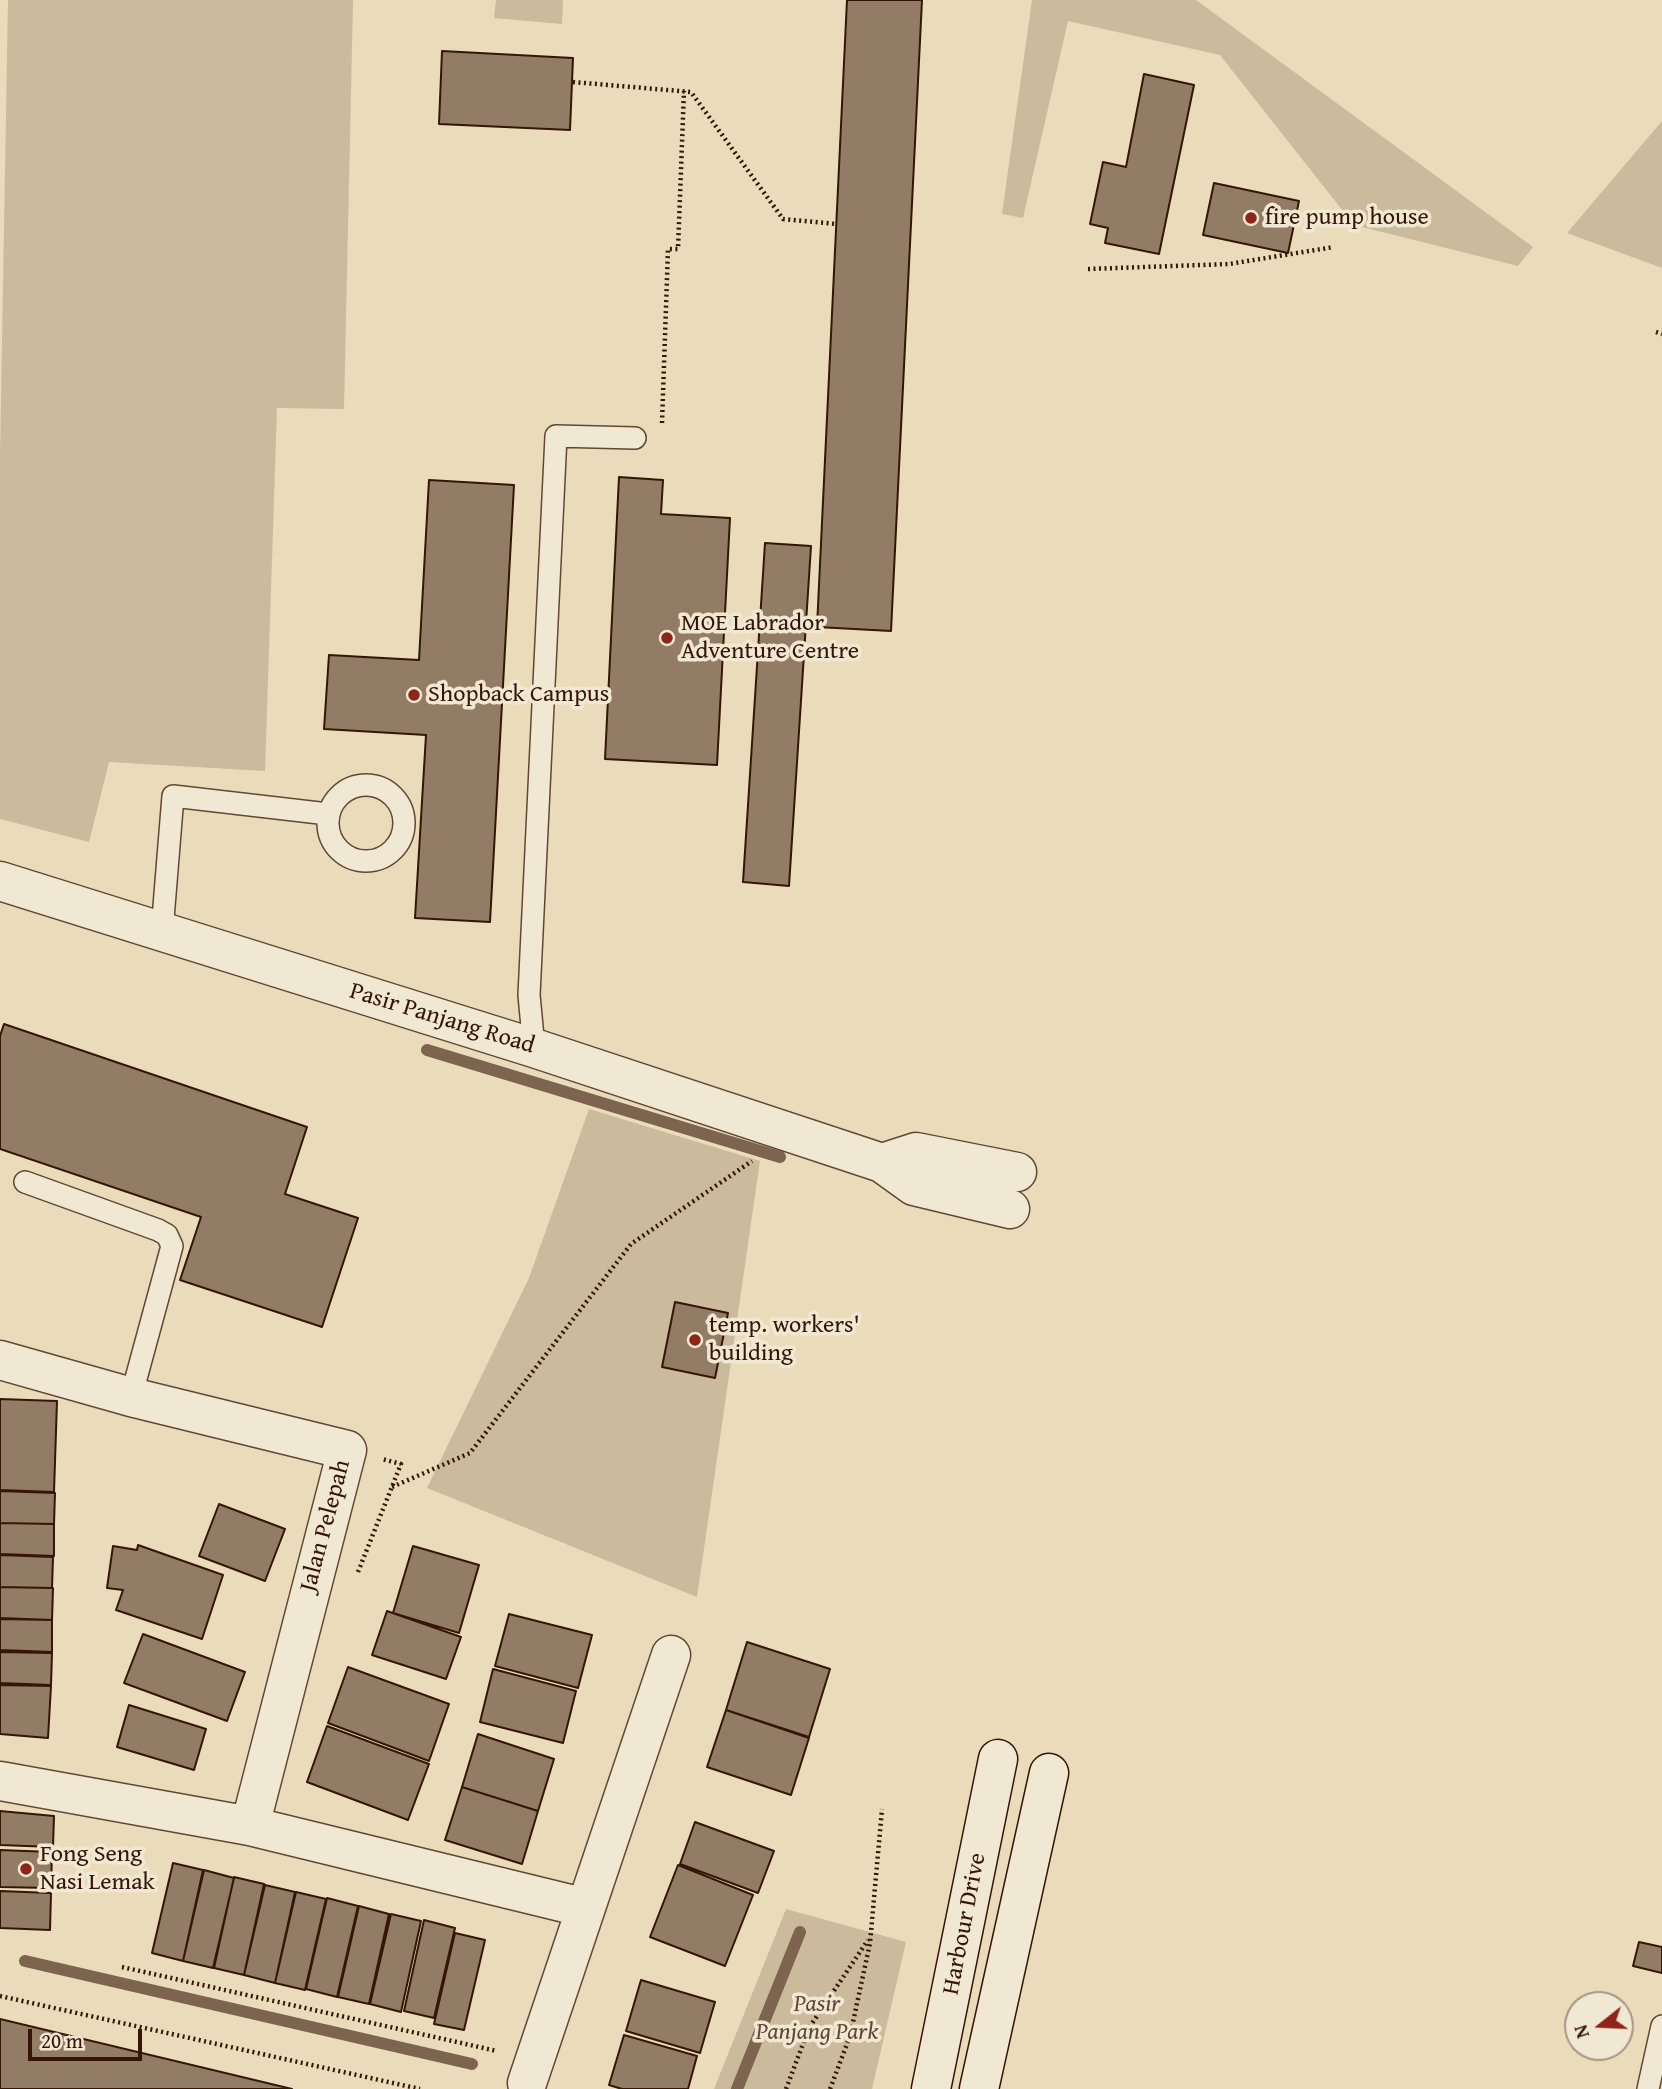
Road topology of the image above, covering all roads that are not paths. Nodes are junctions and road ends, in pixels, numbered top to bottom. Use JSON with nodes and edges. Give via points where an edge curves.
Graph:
{"nodes":[{"id":1,"x":635,"y":438,"type":"dead end"},
{"id":2,"x":328,"y":814,"type":"dead end"},
{"id":3,"x":0,"y":881,"type":"edge"},
{"id":4,"x":162,"y":931,"type":"junction"},
{"id":5,"x":534,"y":1048,"type":"junction"},
{"id":6,"x":882,"y":1163,"type":"junction"},
{"id":7,"x":1017,"y":1172,"type":"dead end"},
{"id":8,"x":25,"y":1182,"type":"dead end"},
{"id":9,"x":1010,"y":1209,"type":"dead end"},
{"id":10,"x":0,"y":1360,"type":"edge"},
{"id":11,"x":131,"y":1397,"type":"junction"},
{"id":12,"x":671,"y":1655,"type":"dead end"},
{"id":13,"x":998,"y":1759,"type":"dead end"},
{"id":14,"x":1049,"y":1773,"type":"dead end"},
{"id":15,"x":0,"y":1781,"type":"edge"},
{"id":16,"x":250,"y":1826,"type":"junction"},
{"id":17,"x":586,"y":1908,"type":"junction"},
{"id":18,"x":1662,"y":2026,"type":"edge"},
{"id":19,"x":519,"y":2075,"type":"edge"},
{"id":20,"x":931,"y":2089,"type":"edge"},
{"id":21,"x":979,"y":2089,"type":"edge"},
{"id":22,"x":1648,"y":2089,"type":"edge"}],
"edges":[{"from":1,"to":5,"type":"lane","via":[[556,436],[529,995]]},
{"from":2,"to":4,"type":"lane","via":[[173,796]]},
{"from":3,"to":4,"type":"street","name":"Pasir Panjang Road"},
{"from":4,"to":5,"type":"street","name":"Pasir Panjang Road"},
{"from":5,"to":6,"type":"street","name":"Pasir Panjang Road"},
{"from":6,"to":7,"type":"street","via":[[916,1152]]},
{"from":6,"to":9,"type":"street","name":"Pasir Panjang Road","via":[[914,1186]]},
{"from":8,"to":11,"type":"lane","via":[[158,1230],[172,1246]]},
{"from":10,"to":11,"type":"street","name":"Jalan Pelepah"},
{"from":11,"to":16,"type":"street","name":"Jalan Pelepah","via":[[347,1450]]},
{"from":12,"to":17,"type":"street"},
{"from":13,"to":20,"type":"street","name":"Harbour Drive"},
{"from":14,"to":21,"type":"street","name":"Harbour Drive"},
{"from":15,"to":16,"type":"street"},
{"from":16,"to":17,"type":"street"},
{"from":17,"to":19,"type":"street"},
{"from":18,"to":22,"type":"lane"}]}
